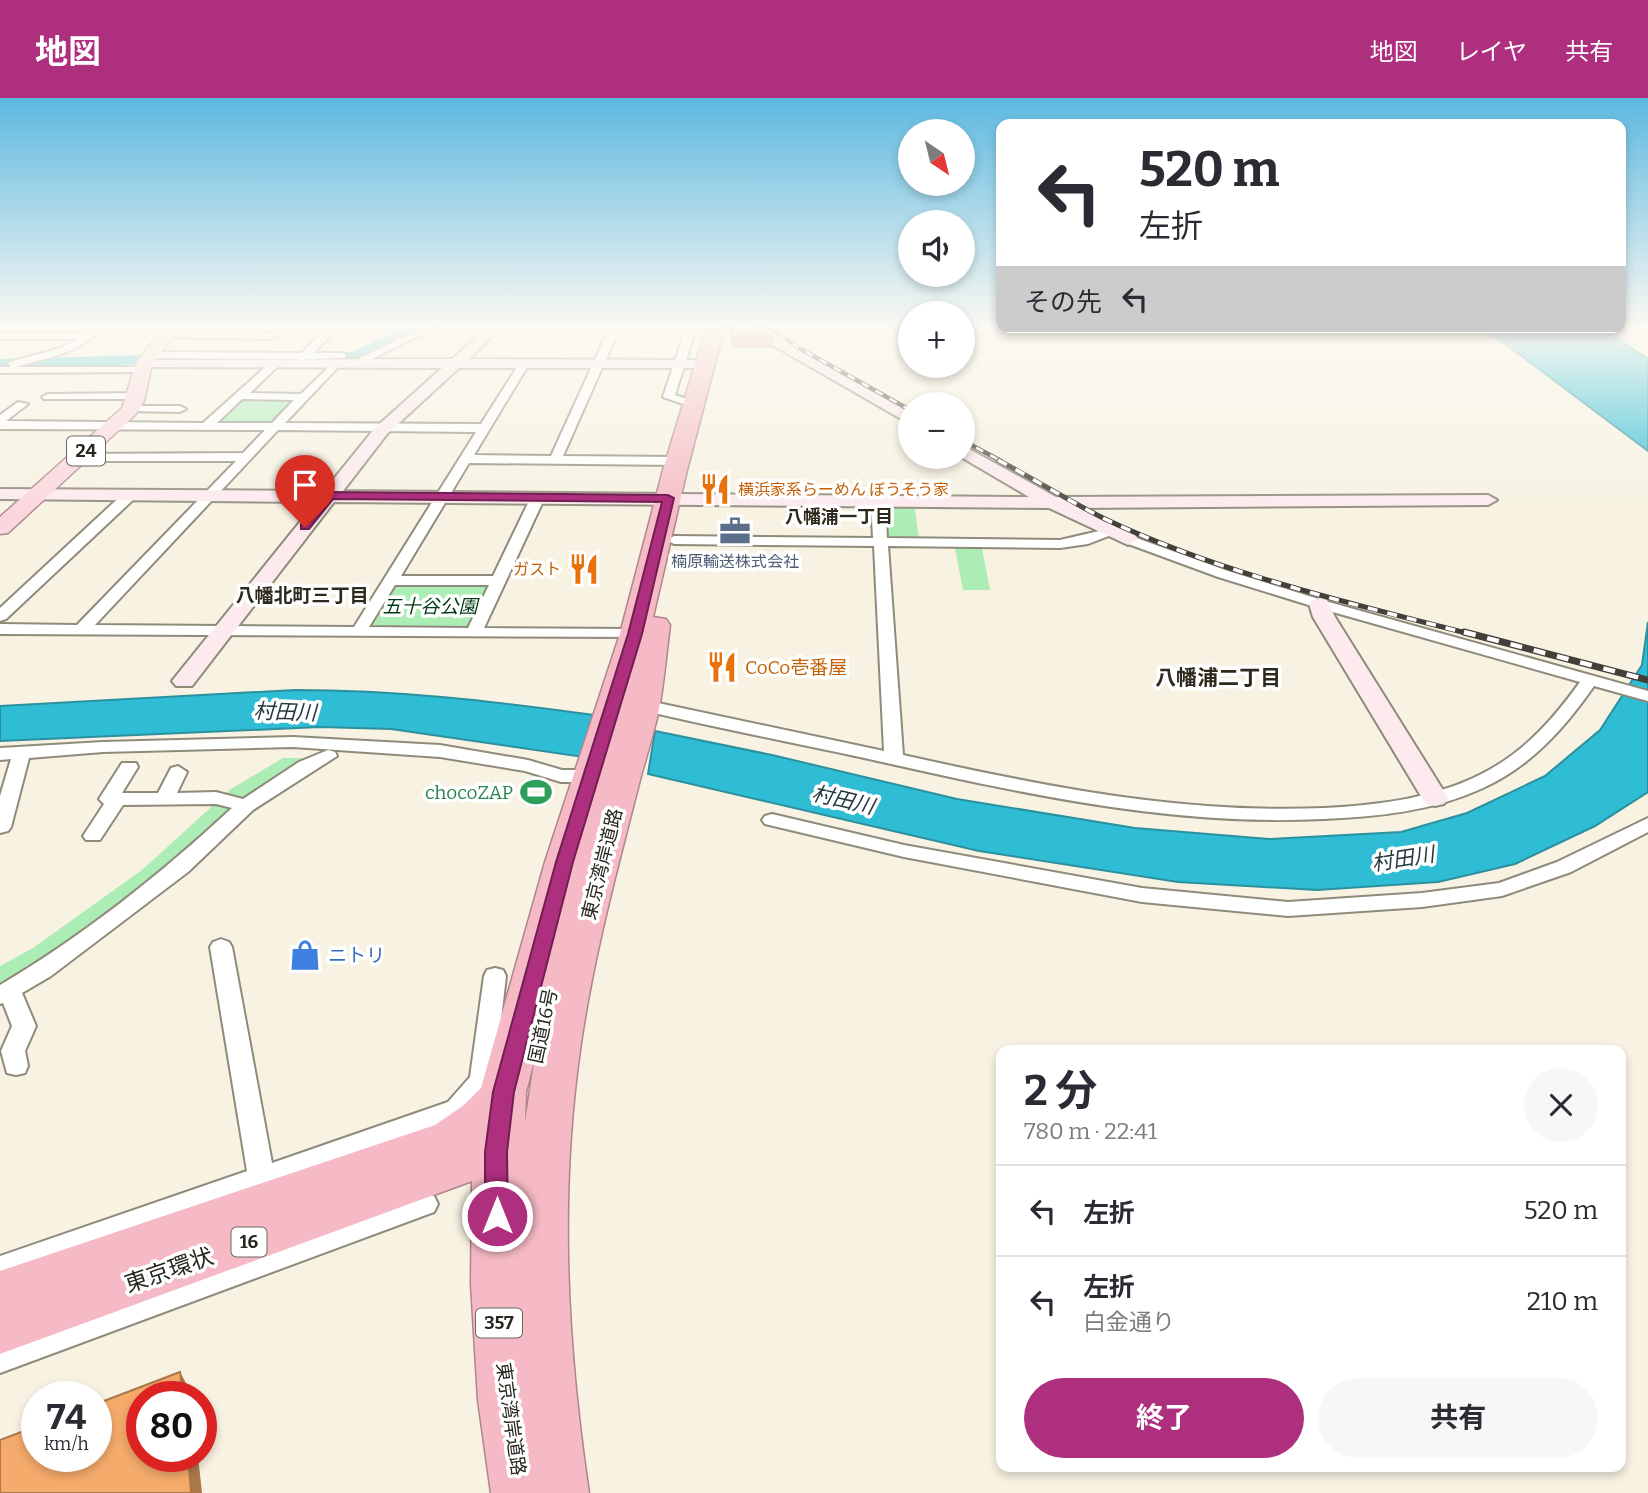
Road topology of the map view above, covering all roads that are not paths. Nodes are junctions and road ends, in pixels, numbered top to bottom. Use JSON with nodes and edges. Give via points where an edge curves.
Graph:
{"nodes":[{"id":1,"x":137,"y":390,"type":"edge"},
{"id":2,"x":246,"y":390,"type":"edge"},
{"id":3,"x":312,"y":390,"type":"edge"},
{"id":4,"x":425,"y":390,"type":"edge"},
{"id":5,"x":507,"y":390,"type":"edge"},
{"id":6,"x":586,"y":390,"type":"edge"},
{"id":7,"x":671,"y":390,"type":"edge"},
{"id":8,"x":699,"y":390,"type":"edge"},
{"id":9,"x":716,"y":390,"type":"edge"},
{"id":10,"x":857,"y":390,"type":"edge"},
{"id":11,"x":239,"y":396,"type":"junction"},
{"id":12,"x":48,"y":397,"type":"dead end"},
{"id":13,"x":306,"y":397,"type":"junction"},
{"id":14,"x":134,"y":402,"type":"junction"},
{"id":15,"x":22,"y":404,"type":"dead end"},
{"id":16,"x":695,"y":405,"type":"junction"},
{"id":17,"x":180,"y":409,"type":"dead end"},
{"id":18,"x":898,"y":412,"type":"edge"},
{"id":19,"x":0,"y":420,"type":"edge"},
{"id":20,"x":0,"y":425,"type":"edge"},
{"id":21,"x":18,"y":425,"type":"junction"},
{"id":22,"x":184,"y":427,"type":"junction"},
{"id":23,"x":205,"y":427,"type":"junction"},
{"id":24,"x":276,"y":427,"type":"junction"},
{"id":25,"x":384,"y":428,"type":"junction"},
{"id":26,"x":483,"y":428,"type":"junction"},
{"id":27,"x":107,"y":432,"type":"junction"},
{"id":28,"x":0,"y":436,"type":"edge"},
{"id":29,"x":79,"y":457,"type":"junction"},
{"id":30,"x":247,"y":457,"type":"junction"},
{"id":31,"x":975,"y":458,"type":"edge"},
{"id":32,"x":464,"y":459,"type":"junction"},
{"id":33,"x":556,"y":459,"type":"junction"},
{"id":34,"x":678,"y":461,"type":"junction"},
{"id":35,"x":0,"y":494,"type":"edge"},
{"id":36,"x":38,"y":494,"type":"junction"},
{"id":37,"x":130,"y":495,"type":"junction"},
{"id":38,"x":210,"y":495,"type":"junction"},
{"id":39,"x":330,"y":496,"type":"junction"},
{"id":40,"x":441,"y":496,"type":"junction"},
{"id":41,"x":538,"y":498,"type":"junction"},
{"id":42,"x":676,"y":499,"type":"junction"},
{"id":43,"x":1488,"y":500,"type":"dead end"},
{"id":44,"x":878,"y":501,"type":"junction"},
{"id":45,"x":1051,"y":502,"type":"junction"},
{"id":46,"x":0,"y":528,"type":"edge"},
{"id":47,"x":1120,"y":535,"type":"junction"},
{"id":48,"x":674,"y":540,"type":"junction"},
{"id":49,"x":880,"y":540,"type":"junction"},
{"id":50,"x":391,"y":580,"type":"junction"},
{"id":51,"x":499,"y":581,"type":"junction"},
{"id":52,"x":1320,"y":604,"type":"junction"},
{"id":53,"x":0,"y":616,"type":"edge"},
{"id":54,"x":0,"y":629,"type":"edge"},
{"id":55,"x":82,"y":629,"type":"junction"},
{"id":56,"x":224,"y":630,"type":"junction"},
{"id":57,"x":359,"y":631,"type":"junction"},
{"id":58,"x":474,"y":632,"type":"junction"},
{"id":59,"x":643,"y":642,"type":"junction"},
{"id":60,"x":1590,"y":680,"type":"junction"},
{"id":61,"x":184,"y":681,"type":"dead end"},
{"id":62,"x":1648,"y":696,"type":"edge"},
{"id":63,"x":631,"y":711,"type":"junction"},
{"id":64,"x":0,"y":754,"type":"edge"},
{"id":65,"x":328,"y":756,"type":"dead end"},
{"id":66,"x":20,"y":758,"type":"dead end"},
{"id":67,"x":894,"y":760,"type":"junction"},
{"id":68,"x":129,"y":766,"type":"dead end"},
{"id":69,"x":178,"y":772,"type":"dead end"},
{"id":70,"x":604,"y":774,"type":"junction"},
{"id":71,"x":1435,"y":798,"type":"junction"},
{"id":72,"x":117,"y":799,"type":"junction"},
{"id":73,"x":164,"y":799,"type":"junction"},
{"id":74,"x":246,"y":806,"type":"junction"},
{"id":75,"x":2,"y":815,"type":"edge"},
{"id":76,"x":772,"y":820,"type":"dead end"},
{"id":77,"x":1648,"y":824,"type":"edge"},
{"id":78,"x":93,"y":836,"type":"dead end"},
{"id":79,"x":221,"y":947,"type":"dead end"},
{"id":80,"x":495,"y":976,"type":"dead end"},
{"id":81,"x":5,"y":993,"type":"edge"},
{"id":82,"x":16,"y":1066,"type":"dead end"},
{"id":83,"x":503,"y":1092,"type":"junction"},
{"id":84,"x":550,"y":1099,"type":"joint"},
{"id":85,"x":511,"y":1151,"type":"junction"},
{"id":86,"x":261,"y":1176,"type":"junction"},
{"id":87,"x":424,"y":1204,"type":"dead end"},
{"id":88,"x":170,"y":1237,"type":"junction"},
{"id":89,"x":0,"y":1269,"type":"edge"},
{"id":90,"x":0,"y":1295,"type":"edge"},
{"id":91,"x":0,"y":1329,"type":"edge"},
{"id":92,"x":0,"y":1359,"type":"edge"},
{"id":93,"x":521,"y":1493,"type":"edge"},
{"id":94,"x":559,"y":1493,"type":"edge"}],
"edges":[{"from":1,"to":14,"type":"main road"},
{"from":2,"to":11,"type":"street"},
{"from":3,"to":13,"type":"street"},
{"from":4,"to":25,"type":"street"},
{"from":5,"to":26,"type":"street"},
{"from":6,"to":33,"type":"street"},
{"from":7,"to":16,"type":"street","via":[[669,397]]},
{"from":8,"to":16,"type":"highway","number":"16"},
{"from":9,"to":42,"type":"highway","number":"16"},
{"from":10,"to":18,"type":"street"},
{"from":11,"to":13,"type":"street"},
{"from":11,"to":23,"type":"street"},
{"from":12,"to":14,"type":"street"},
{"from":13,"to":24,"type":"street"},
{"from":14,"to":17,"type":"street"},
{"from":14,"to":27,"type":"main road","number":"24"},
{"from":15,"to":19,"type":"street"},
{"from":16,"to":34,"type":"highway","number":"16"},
{"from":20,"to":21,"type":"street"},
{"from":21,"to":27,"type":"street"},
{"from":21,"to":28,"type":"street"},
{"from":22,"to":23,"type":"street"},
{"from":22,"to":27,"type":"street"},
{"from":22,"to":27,"type":"street","via":[[171,438]]},
{"from":23,"to":24,"type":"street"},
{"from":24,"to":25,"type":"street"},
{"from":24,"to":30,"type":"street"},
{"from":25,"to":26,"type":"street"},
{"from":25,"to":39,"type":"street"},
{"from":26,"to":32,"type":"street"},
{"from":27,"to":29,"type":"main road","number":"24"},
{"from":29,"to":30,"type":"street"},
{"from":29,"to":36,"type":"main road","number":"24"},
{"from":30,"to":38,"type":"street"},
{"from":31,"to":45,"type":"street"},
{"from":32,"to":33,"type":"street"},
{"from":32,"to":40,"type":"street"},
{"from":33,"to":34,"type":"street"},
{"from":34,"to":42,"type":"highway","number":"16"},
{"from":35,"to":36,"type":"street"},
{"from":36,"to":37,"type":"street"},
{"from":36,"to":46,"type":"main road","number":"24"},
{"from":37,"to":38,"type":"street"},
{"from":37,"to":53,"type":"street"},
{"from":38,"to":39,"type":"street"},
{"from":38,"to":55,"type":"street"},
{"from":39,"to":40,"type":"street"},
{"from":39,"to":56,"type":"street"},
{"from":40,"to":41,"type":"street"},
{"from":40,"to":50,"type":"street"},
{"from":41,"to":42,"type":"street"},
{"from":41,"to":51,"type":"street"},
{"from":42,"to":44,"type":"street"},
{"from":42,"to":48,"type":"highway","number":"16"},
{"from":42,"to":59,"type":"highway","number":"16"},
{"from":43,"to":45,"type":"street"},
{"from":44,"to":45,"type":"street"},
{"from":44,"to":49,"type":"street"},
{"from":45,"to":47,"type":"street"},
{"from":47,"to":49,"type":"street","via":[[1060,544]]},
{"from":47,"to":52,"type":"street"},
{"from":48,"to":49,"type":"street"},
{"from":48,"to":59,"type":"highway","number":"16"},
{"from":49,"to":67,"type":"street"},
{"from":50,"to":51,"type":"street"},
{"from":50,"to":57,"type":"street"},
{"from":51,"to":58,"type":"street"},
{"from":52,"to":60,"type":"street"},
{"from":52,"to":71,"type":"street"},
{"from":54,"to":55,"type":"street"},
{"from":55,"to":56,"type":"street"},
{"from":56,"to":57,"type":"street"},
{"from":56,"to":61,"type":"street"},
{"from":57,"to":58,"type":"street"},
{"from":58,"to":59,"type":"street"},
{"from":59,"to":63,"type":"highway","number":"16"},
{"from":60,"to":62,"type":"street"},
{"from":60,"to":71,"type":"street","via":[[1563,721],[1527,755],[1474,785]]},
{"from":63,"to":67,"type":"street"},
{"from":63,"to":70,"type":"highway","name":"東京湾岸道路","number":"16"},
{"from":64,"to":70,"type":"street","via":[[103,747],[355,744],[440,751],[561,776]]},
{"from":65,"to":74,"type":"street"},
{"from":66,"to":75,"type":"street"},
{"from":67,"to":71,"type":"street","via":[[1058,794],[1204,814],[1329,814]]},
{"from":68,"to":72,"type":"street","via":[[109,799]]},
{"from":69,"to":73,"type":"street"},
{"from":70,"to":83,"type":"highway","name":"東京湾岸道路","number":"16","via":[[564,862]]},
{"from":70,"to":84,"type":"highway","name":"東京湾岸道路","number":"16"},
{"from":70,"to":85,"type":"highway","name":"国道16号","number":"16","via":[[540,1032],[522,1126]]},
{"from":72,"to":73,"type":"street"},
{"from":72,"to":78,"type":"street"},
{"from":73,"to":74,"type":"street","via":[[216,798]]},
{"from":74,"to":81,"type":"street","via":[[181,867]]},
{"from":76,"to":77,"type":"street","via":[[904,851],[1142,895],[1288,908],[1422,900],[1502,889],[1564,867]]},
{"from":79,"to":86,"type":"street"},
{"from":80,"to":86,"type":"street","via":[[482,1080],[457,1109]]},
{"from":81,"to":82,"type":"street","via":[[24,1026],[13,1051]]},
{"from":83,"to":85,"type":"highway","name":"東京湾岸道路","number":"357"},
{"from":83,"to":88,"type":"highway","name":"東京環状","number":"16","via":[[478,1123],[452,1138]]},
{"from":84,"to":85,"type":"highway","name":"東京湾岸道路","number":"357"},
{"from":85,"to":88,"type":"highway","name":"東京環状","number":"16","via":[[472,1144],[301,1205]]},
{"from":85,"to":91,"type":"highway","name":"東京環状","number":"16"},
{"from":85,"to":93,"type":"highway","name":"東京湾岸道路","number":"357","via":[[499,1323]]},
{"from":85,"to":94,"type":"highway","name":"東京湾岸道路","number":"357","via":[[539,1261]]},
{"from":86,"to":89,"type":"street"},
{"from":87,"to":92,"type":"street"},
{"from":88,"to":90,"type":"highway","name":"東京環状","number":"16"}]}
